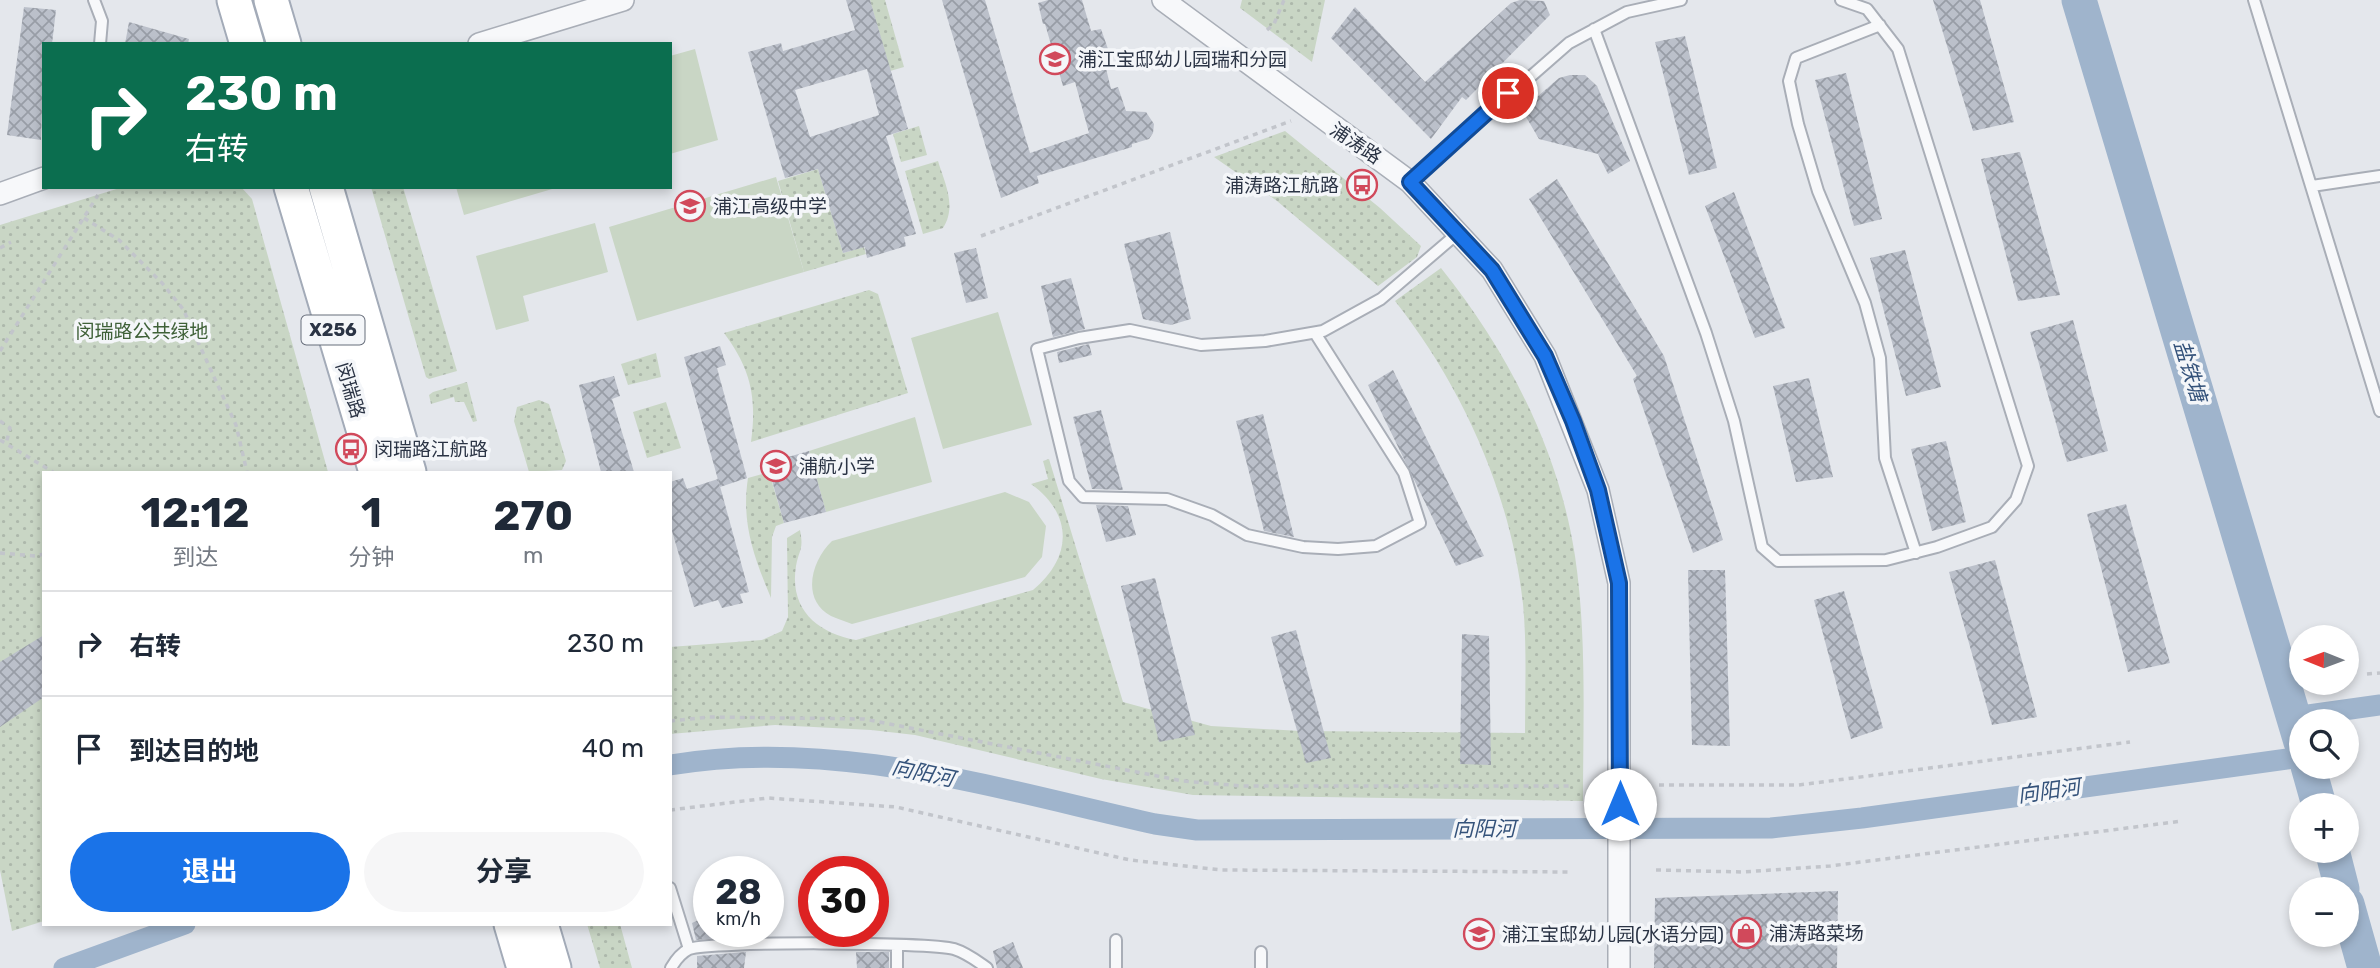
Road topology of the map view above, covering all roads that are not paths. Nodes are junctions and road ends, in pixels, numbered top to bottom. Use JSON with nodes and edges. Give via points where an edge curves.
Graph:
{"nodes":[{"id":1,"x":94,"y":0,"type":"edge"},
{"id":2,"x":234,"y":0,"type":"edge"},
{"id":3,"x":271,"y":0,"type":"edge"},
{"id":4,"x":623,"y":0,"type":"edge"},
{"id":5,"x":1163,"y":0,"type":"edge"},
{"id":6,"x":1681,"y":0,"type":"edge"},
{"id":7,"x":1841,"y":0,"type":"edge"},
{"id":8,"x":2253,"y":0,"type":"edge"},
{"id":9,"x":1880,"y":25,"type":"junction"},
{"id":10,"x":1594,"y":29,"type":"junction"},
{"id":11,"x":100,"y":42,"type":"edge"},
{"id":12,"x":246,"y":42,"type":"edge"},
{"id":13,"x":283,"y":42,"type":"edge"},
{"id":14,"x":486,"y":42,"type":"edge"},
{"id":15,"x":2380,"y":176,"type":"edge"},
{"id":16,"x":42,"y":179,"type":"edge"},
{"id":17,"x":1410,"y":182,"type":"junction"},
{"id":18,"x":2312,"y":186,"type":"junction"},
{"id":19,"x":292,"y":189,"type":"edge"},
{"id":20,"x":327,"y":189,"type":"edge"},
{"id":21,"x":0,"y":194,"type":"edge"},
{"id":22,"x":1458,"y":233,"type":"junction"},
{"id":23,"x":1315,"y":333,"type":"junction"},
{"id":24,"x":2380,"y":411,"type":"edge"},
{"id":25,"x":376,"y":471,"type":"edge"},
{"id":26,"x":409,"y":471,"type":"edge"},
{"id":27,"x":1916,"y":552,"type":"junction"},
{"id":28,"x":672,"y":894,"type":"edge"},
{"id":29,"x":512,"y":926,"type":"edge"},
{"id":30,"x":542,"y":926,"type":"edge"},
{"id":31,"x":1116,"y":940,"type":"dead end"},
{"id":32,"x":798,"y":946,"type":"edge"},
{"id":33,"x":889,"y":946,"type":"edge"},
{"id":34,"x":897,"y":946,"type":"junction"},
{"id":35,"x":689,"y":949,"type":"junction"},
{"id":36,"x":1261,"y":952,"type":"dead end"},
{"id":37,"x":524,"y":968,"type":"edge"},
{"id":38,"x":554,"y":968,"type":"edge"},
{"id":39,"x":671,"y":968,"type":"edge"},
{"id":40,"x":897,"y":968,"type":"edge"},
{"id":41,"x":987,"y":968,"type":"edge"},
{"id":42,"x":1116,"y":968,"type":"edge"},
{"id":43,"x":1261,"y":968,"type":"edge"},
{"id":44,"x":1619,"y":968,"type":"edge"}],
"edges":[{"from":1,"to":11,"type":"lane","via":[[102,21]]},
{"from":2,"to":12,"type":"main road"},
{"from":3,"to":13,"type":"main road"},
{"from":4,"to":14,"type":"street"},
{"from":5,"to":17,"type":"street","name":"浦涛路"},
{"from":6,"to":10,"type":"lane","via":[[1627,12]]},
{"from":7,"to":9,"type":"lane","via":[[1867,9]]},
{"from":8,"to":18,"type":"lane"},
{"from":9,"to":27,"type":"lane","via":[[1796,58],[1789,81],[1818,191],[1866,303],[1880,358],[1885,458]]},
{"from":9,"to":27,"type":"lane","via":[[1898,49],[2028,466],[2016,500],[1992,527]]},
{"from":10,"to":17,"type":"lane","via":[[1569,43],[1508,93]]},
{"from":10,"to":27,"type":"lane","via":[[1726,396],[1762,547],[1778,561],[1886,560]]},
{"from":15,"to":18,"type":"lane"},
{"from":16,"to":21,"type":"street"},
{"from":17,"to":22,"type":"street","name":"浦涛路"},
{"from":18,"to":24,"type":"lane"},
{"from":19,"to":25,"type":"main road","name":"闵瑞路","number":"X256"},
{"from":20,"to":26,"type":"main road","name":"闵瑞路","number":"X256"},
{"from":22,"to":23,"type":"lane","via":[[1381,299]]},
{"from":22,"to":44,"type":"street","name":"浦涛路","via":[[1492,270],[1545,356],[1598,490],[1619,583]]},
{"from":23,"to":23,"type":"lane","via":[[1201,345],[1130,330],[1037,349],[1069,481],[1083,497],[1167,499],[1247,535],[1303,547],[1376,546],[1420,523],[1404,473]]},
{"from":28,"to":35,"type":"lane"},
{"from":29,"to":37,"type":"main road"},
{"from":30,"to":38,"type":"main road"},
{"from":31,"to":42,"type":"lane"},
{"from":32,"to":35,"type":"lane"},
{"from":33,"to":34,"type":"lane"},
{"from":34,"to":40,"type":"lane"},
{"from":34,"to":41,"type":"lane","via":[[953,948]]},
{"from":35,"to":39,"type":"lane"},
{"from":36,"to":43,"type":"lane"}]}
